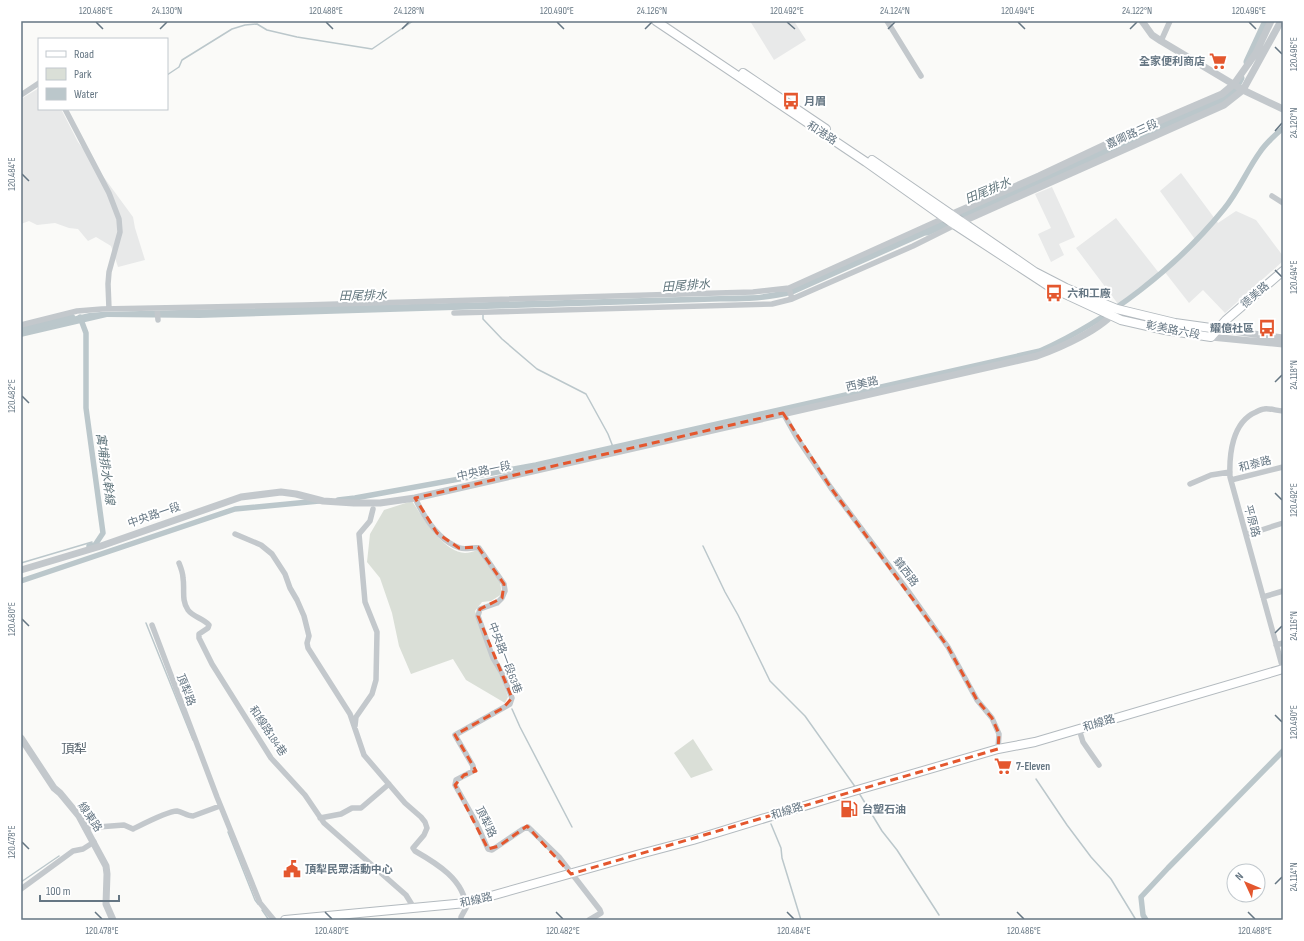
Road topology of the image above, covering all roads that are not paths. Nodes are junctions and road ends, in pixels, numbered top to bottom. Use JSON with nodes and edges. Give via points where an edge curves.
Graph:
{"nodes":[{"id":1,"x":656,"y":21,"type":"edge"},
{"id":2,"x":665,"y":21,"type":"edge"},
{"id":3,"x":887,"y":21,"type":"edge"},
{"id":4,"x":1142,"y":21,"type":"edge"},
{"id":5,"x":1170,"y":21,"type":"edge"},
{"id":6,"x":1271,"y":21,"type":"edge"},
{"id":7,"x":1281,"y":21,"type":"edge"},
{"id":8,"x":1161,"y":41,"type":"junction"},
{"id":9,"x":921,"y":76,"type":"dead end"},
{"id":10,"x":38,"y":84,"type":"edge"},
{"id":11,"x":1239,"y":87,"type":"junction"},
{"id":12,"x":21,"y":95,"type":"edge"},
{"id":13,"x":1283,"y":109,"type":"edge"},
{"id":14,"x":66,"y":110,"type":"edge"},
{"id":15,"x":1272,"y":196,"type":"dead end"},
{"id":16,"x":1283,"y":202,"type":"edge"},
{"id":17,"x":953,"y":220,"type":"junction"},
{"id":18,"x":1283,"y":271,"type":"edge"},
{"id":19,"x":788,"y":288,"type":"junction"},
{"id":20,"x":792,"y":300,"type":"junction"},
{"id":21,"x":157,"y":308,"type":"junction"},
{"id":22,"x":109,"y":309,"type":"junction"},
{"id":23,"x":1111,"y":310,"type":"junction"},
{"id":24,"x":454,"y":313,"type":"dead end"},
{"id":25,"x":158,"y":320,"type":"dead end"},
{"id":26,"x":1168,"y":321,"type":"junction"},
{"id":27,"x":21,"y":325,"type":"edge"},
{"id":28,"x":1218,"y":329,"type":"junction"},
{"id":29,"x":1166,"y":330,"type":"junction"},
{"id":30,"x":1211,"y":337,"type":"junction"},
{"id":31,"x":1283,"y":338,"type":"edge"},
{"id":32,"x":1283,"y":344,"type":"edge"},
{"id":33,"x":1283,"y":411,"type":"edge"},
{"id":34,"x":783,"y":413,"type":"junction"},
{"id":35,"x":601,"y":456,"type":"joint"},
{"id":36,"x":1283,"y":467,"type":"edge"},
{"id":37,"x":1230,"y":472,"type":"junction"},
{"id":38,"x":1231,"y":480,"type":"junction"},
{"id":39,"x":1190,"y":484,"type":"dead end"},
{"id":40,"x":415,"y":498,"type":"junction"},
{"id":41,"x":373,"y":508,"type":"dead end"},
{"id":42,"x":1283,"y":523,"type":"edge"},
{"id":43,"x":235,"y":534,"type":"dead end"},
{"id":44,"x":1246,"y":535,"type":"junction"},
{"id":45,"x":179,"y":562,"type":"dead end"},
{"id":46,"x":21,"y":570,"type":"edge"},
{"id":47,"x":1283,"y":591,"type":"edge"},
{"id":48,"x":1263,"y":597,"type":"junction"},
{"id":49,"x":152,"y":625,"type":"dead end"},
{"id":50,"x":1283,"y":643,"type":"edge"},
{"id":51,"x":1276,"y":645,"type":"junction"},
{"id":52,"x":1283,"y":669,"type":"edge"},
{"id":53,"x":355,"y":728,"type":"junction"},
{"id":54,"x":1079,"y":729,"type":"junction"},
{"id":55,"x":455,"y":735,"type":"joint"},
{"id":56,"x":21,"y":738,"type":"edge"},
{"id":57,"x":998,"y":749,"type":"junction"},
{"id":58,"x":1099,"y":765,"type":"dead end"},
{"id":59,"x":388,"y":784,"type":"junction"},
{"id":60,"x":220,"y":806,"type":"junction"},
{"id":61,"x":320,"y":818,"type":"junction"},
{"id":62,"x":85,"y":828,"type":"junction"},
{"id":63,"x":94,"y":842,"type":"junction"},
{"id":64,"x":571,"y":874,"type":"junction"},
{"id":65,"x":21,"y":889,"type":"edge"},
{"id":66,"x":466,"y":904,"type":"junction"},
{"id":67,"x":414,"y":908,"type":"junction"},
{"id":68,"x":113,"y":920,"type":"edge"},
{"id":69,"x":274,"y":920,"type":"edge"},
{"id":70,"x":285,"y":920,"type":"edge"},
{"id":71,"x":461,"y":920,"type":"edge"},
{"id":72,"x":589,"y":920,"type":"edge"}],
"edges":[{"from":1,"to":17,"type":"main road","name":"和港路"},
{"from":2,"to":17,"type":"main road","name":"和港路"},
{"from":3,"to":9,"type":"street"},
{"from":4,"to":8,"type":"street","via":[[1152,35]]},
{"from":5,"to":8,"type":"street"},
{"from":6,"to":11,"type":"street","name":"嘉卿路三段"},
{"from":7,"to":11,"type":"street","name":"嘉卿路三段"},
{"from":8,"to":11,"type":"street"},
{"from":10,"to":12,"type":"street"},
{"from":11,"to":13,"type":"street"},
{"from":11,"to":17,"type":"street","name":"嘉卿路三段","via":[[1124,136]]},
{"from":11,"to":17,"type":"street","name":"嘉卿路三段","via":[[1224,105]]},
{"from":14,"to":22,"type":"street","via":[[109,193],[119,219],[120,232],[109,272]]},
{"from":15,"to":16,"type":"street"},
{"from":17,"to":19,"type":"street"},
{"from":17,"to":20,"type":"street","via":[[913,246]]},
{"from":17,"to":23,"type":"main road","name":"和港路","via":[[1035,272]]},
{"from":18,"to":28,"type":"main road","name":"德美路"},
{"from":19,"to":20,"type":"street"},
{"from":19,"to":21,"type":"street","via":[[753,292]]},
{"from":20,"to":24,"type":"street","via":[[772,304]]},
{"from":21,"to":22,"type":"street"},
{"from":21,"to":25,"type":"street"},
{"from":22,"to":27,"type":"street","via":[[77,311]]},
{"from":23,"to":26,"type":"main road","name":"彰美路六段"},
{"from":23,"to":29,"type":"main road","name":"彰美路六段","via":[[1121,320]]},
{"from":23,"to":34,"type":"street","name":"西美路","via":[[1075,340],[1037,356]]},
{"from":26,"to":28,"type":"main road","name":"彰美路六段"},
{"from":26,"to":29,"type":"main road"},
{"from":28,"to":30,"type":"main road","name":"德美路"},
{"from":28,"to":31,"type":"street","name":"彰美路六段"},
{"from":29,"to":30,"type":"main road","name":"彰美路六段"},
{"from":30,"to":32,"type":"street","name":"彰美路六段"},
{"from":33,"to":37,"type":"street","name":"平原路","via":[[1264,409],[1248,415],[1237,429],[1232,446]]},
{"from":34,"to":35,"type":"street","name":"西美路"},
{"from":34,"to":57,"type":"street","name":"鎮西路","via":[[831,488],[948,647],[977,700],[992,718],[999,734]]},
{"from":35,"to":40,"type":"street","name":"中央路一段"},
{"from":36,"to":38,"type":"street","name":"和泰路"},
{"from":37,"to":38,"type":"street","name":"平原路"},
{"from":37,"to":39,"type":"street","via":[[1211,475]]},
{"from":38,"to":44,"type":"street","name":"平原路"},
{"from":40,"to":46,"type":"street","name":"中央路一段","via":[[380,503],[323,501],[281,492],[241,497],[101,546]]},
{"from":40,"to":55,"type":"street","name":"中央路一段63巷","via":[[437,533],[459,548],[478,548],[504,584],[505,592],[502,598],[497,603],[480,609],[478,616],[493,658],[512,698],[510,704]]},
{"from":41,"to":53,"type":"street","via":[[370,521],[359,534],[365,602],[377,632],[376,680],[372,694],[356,718]]},
{"from":42,"to":44,"type":"street"},
{"from":43,"to":53,"type":"street","via":[[261,545],[272,554],[285,574],[304,616],[309,636],[308,648],[350,714]]},
{"from":44,"to":48,"type":"street","name":"平原路"},
{"from":45,"to":61,"type":"street","name":"和線路184巷","via":[[187,609],[208,625],[208,628],[198,636],[212,664],[271,758],[305,795]]},
{"from":47,"to":48,"type":"street"},
{"from":48,"to":51,"type":"street","name":"平原路"},
{"from":49,"to":60,"type":"street","name":"頂犁路"},
{"from":50,"to":51,"type":"street"},
{"from":51,"to":52,"type":"street","name":"平原路"},
{"from":52,"to":54,"type":"main road","name":"和線路"},
{"from":53,"to":59,"type":"street","via":[[364,755]]},
{"from":54,"to":57,"type":"main road","name":"和線路","via":[[1035,742]]},
{"from":54,"to":58,"type":"street","via":[[1083,742]]},
{"from":55,"to":64,"type":"street","name":"頂犁路","via":[[473,766],[473,771],[456,780],[455,785],[488,849],[496,848],[528,827],[559,857]]},
{"from":56,"to":62,"type":"street","name":"線東路","via":[[54,788],[79,816]]},
{"from":57,"to":64,"type":"main road","name":"和線路"},
{"from":59,"to":61,"type":"street","via":[[361,808],[352,808],[341,814]]},
{"from":59,"to":66,"type":"street","via":[[425,822],[427,828],[424,835],[413,848],[437,864],[453,880],[463,893]]},
{"from":60,"to":62,"type":"street","via":[[193,816],[176,811],[133,829],[124,825]]},
{"from":60,"to":69,"type":"street","name":"頂犁路","via":[[260,903]]},
{"from":61,"to":67,"type":"street","name":"和線路184巷","via":[[329,829],[406,895]]},
{"from":62,"to":63,"type":"street","name":"線東路"},
{"from":63,"to":65,"type":"street","via":[[73,852]]},
{"from":63,"to":68,"type":"street","name":"線東路","via":[[106,866],[106,904]]},
{"from":64,"to":66,"type":"main road","name":"和線路"},
{"from":64,"to":72,"type":"street","via":[[600,910],[601,913]]},
{"from":66,"to":67,"type":"main road","name":"和線路"},
{"from":66,"to":71,"type":"street"},
{"from":67,"to":70,"type":"main road","name":"和線路"}]}
